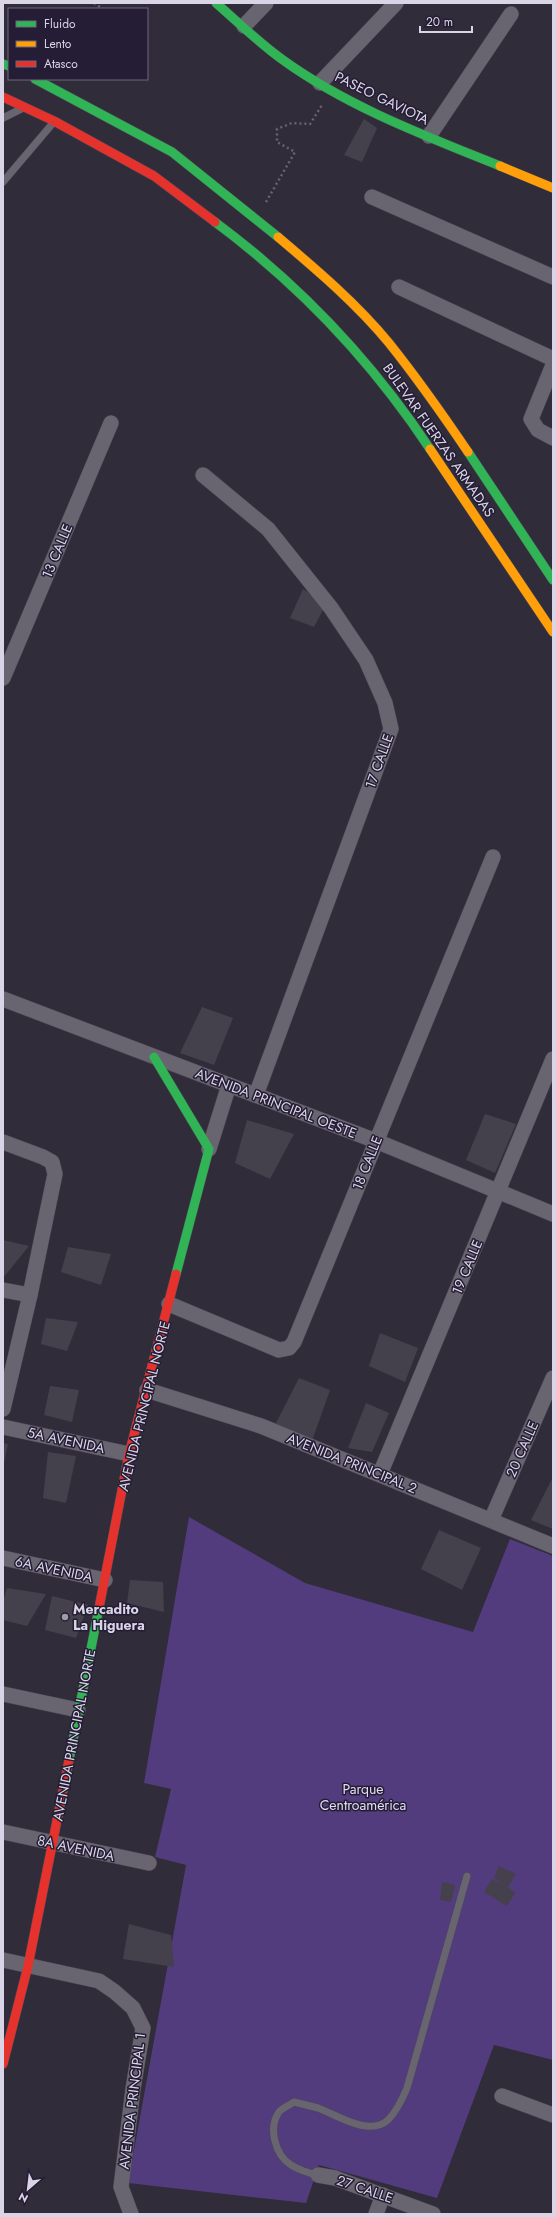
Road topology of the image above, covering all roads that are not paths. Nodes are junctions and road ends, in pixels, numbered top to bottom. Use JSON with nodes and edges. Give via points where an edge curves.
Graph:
{"nodes":[{"id":1,"x":216,"y":3,"type":"edge"},
{"id":2,"x":266,"y":3,"type":"edge"},
{"id":3,"x":396,"y":3,"type":"edge"},
{"id":4,"x":511,"y":14,"type":"dead end"},
{"id":5,"x":244,"y":26,"type":"junction"},
{"id":6,"x":37,"y":80,"type":"edge"},
{"id":7,"x":325,"y":87,"type":"junction"},
{"id":8,"x":3,"y":97,"type":"edge"},
{"id":9,"x":25,"y":107,"type":"junction"},
{"id":10,"x":3,"y":118,"type":"edge"},
{"id":11,"x":54,"y":121,"type":"junction"},
{"id":12,"x":428,"y":136,"type":"junction"},
{"id":13,"x":3,"y":182,"type":"edge"},
{"id":14,"x":553,"y":188,"type":"edge"},
{"id":15,"x":372,"y":197,"type":"dead end"},
{"id":16,"x":553,"y":277,"type":"edge"},
{"id":17,"x":399,"y":287,"type":"dead end"},
{"id":18,"x":553,"y":359,"type":"edge"},
{"id":19,"x":553,"y":365,"type":"edge"},
{"id":20,"x":111,"y":423,"type":"dead end"},
{"id":21,"x":553,"y":438,"type":"edge"},
{"id":22,"x":203,"y":475,"type":"dead end"},
{"id":23,"x":553,"y":580,"type":"edge"},
{"id":24,"x":553,"y":632,"type":"edge"},
{"id":25,"x":3,"y":678,"type":"edge"},
{"id":26,"x":493,"y":857,"type":"dead end"},
{"id":27,"x":3,"y":999,"type":"edge"},
{"id":28,"x":154,"y":1057,"type":"junction"},
{"id":29,"x":553,"y":1058,"type":"edge"},
{"id":30,"x":229,"y":1085,"type":"junction"},
{"id":31,"x":256,"y":1095,"type":"junction"},
{"id":32,"x":376,"y":1141,"type":"junction"},
{"id":33,"x":3,"y":1142,"type":"edge"},
{"id":34,"x":209,"y":1149,"type":"junction"},
{"id":35,"x":499,"y":1192,"type":"junction"},
{"id":36,"x":553,"y":1214,"type":"edge"},
{"id":37,"x":3,"y":1290,"type":"edge"},
{"id":38,"x":30,"y":1295,"type":"junction"},
{"id":39,"x":169,"y":1304,"type":"junction"},
{"id":40,"x":553,"y":1378,"type":"edge"},
{"id":41,"x":147,"y":1390,"type":"junction"},
{"id":42,"x":3,"y":1409,"type":"edge"},
{"id":43,"x":3,"y":1427,"type":"edge"},
{"id":44,"x":129,"y":1454,"type":"junction"},
{"id":45,"x":380,"y":1474,"type":"junction"},
{"id":46,"x":491,"y":1520,"type":"junction"},
{"id":47,"x":553,"y":1546,"type":"edge"},
{"id":48,"x":3,"y":1558,"type":"edge"},
{"id":49,"x":105,"y":1580,"type":"junction"},
{"id":50,"x":3,"y":1694,"type":"edge"},
{"id":51,"x":78,"y":1710,"type":"junction"},
{"id":52,"x":3,"y":1832,"type":"edge"},
{"id":53,"x":53,"y":1843,"type":"junction"},
{"id":54,"x":149,"y":1863,"type":"dead end"},
{"id":55,"x":467,"y":1876,"type":"dead end"},
{"id":56,"x":3,"y":1960,"type":"edge"},
{"id":57,"x":28,"y":1966,"type":"junction"},
{"id":58,"x":3,"y":2064,"type":"edge"},
{"id":59,"x":502,"y":2096,"type":"dead end"},
{"id":60,"x":553,"y":2115,"type":"edge"},
{"id":61,"x":318,"y":2175,"type":"joint"},
{"id":62,"x":383,"y":2196,"type":"junction"},
{"id":63,"x":131,"y":2214,"type":"edge"},
{"id":64,"x":376,"y":2214,"type":"edge"},
{"id":65,"x":433,"y":2214,"type":"edge"}],
"edges":[{"from":1,"to":5,"type":"main road","name":"PASEO GAVIOTA"},
{"from":2,"to":5,"type":"street"},
{"from":3,"to":7,"type":"street"},
{"from":4,"to":12,"type":"street"},
{"from":5,"to":7,"type":"main road","name":"PASEO GAVIOTA","via":[[291,66]]},
{"from":6,"to":23,"type":"main road","name":"BULEVAR FUERZAS ARMADAS","via":[[172,152],[256,218],[325,277],[388,342],[435,404]]},
{"from":7,"to":12,"type":"main road","name":"PASEO GAVIOTA"},
{"from":8,"to":9,"type":"main road","name":"BULEVAR FUERZAS ARMADAS"},
{"from":9,"to":10,"type":"lane"},
{"from":9,"to":11,"type":"main road","name":"BULEVAR FUERZAS ARMADAS"},
{"from":11,"to":13,"type":"lane"},
{"from":11,"to":24,"type":"main road","name":"BULEVAR FUERZAS ARMADAS","via":[[154,176],[238,239],[305,297],[360,354],[411,420]]},
{"from":12,"to":14,"type":"main road","name":"PASEO GAVIOTA"},
{"from":15,"to":16,"type":"street"},
{"from":17,"to":18,"type":"street"},
{"from":19,"to":21,"type":"street","via":[[531,419],[538,430]]},
{"from":20,"to":25,"type":"street","name":"13 CALLE"},
{"from":22,"to":31,"type":"street","name":"17 CALLE","via":[[268,528],[331,608],[366,660],[385,703],[391,728]]},
{"from":26,"to":32,"type":"street","name":"18 CALLE"},
{"from":27,"to":28,"type":"street","name":"AVENIDA PRINCIPAL OESTE"},
{"from":28,"to":30,"type":"street","name":"AVENIDA PRINCIPAL OESTE"},
{"from":28,"to":34,"type":"main road"},
{"from":29,"to":35,"type":"street","name":"19 CALLE"},
{"from":30,"to":31,"type":"street","name":"AVENIDA PRINCIPAL OESTE"},
{"from":30,"to":34,"type":"street","name":"AVENIDA PRINCIPAL NORTE"},
{"from":31,"to":32,"type":"street","name":"AVENIDA PRINCIPAL OESTE"},
{"from":32,"to":35,"type":"street","name":"AVENIDA PRINCIPAL OESTE"},
{"from":32,"to":39,"type":"street","name":"18 CALLE","via":[[294,1342],[289,1348],[279,1350]]},
{"from":33,"to":38,"type":"street","via":[[43,1156],[52,1162],[55,1174]]},
{"from":34,"to":39,"type":"main road","name":"AVENIDA PRINCIPAL NORTE"},
{"from":35,"to":36,"type":"street","name":"AVENIDA PRINCIPAL OESTE"},
{"from":35,"to":45,"type":"street","name":"19 CALLE"},
{"from":37,"to":38,"type":"street"},
{"from":38,"to":42,"type":"street"},
{"from":39,"to":41,"type":"main road","name":"AVENIDA PRINCIPAL NORTE"},
{"from":40,"to":46,"type":"street","name":"20 CALLE"},
{"from":41,"to":44,"type":"main road","name":"AVENIDA PRINCIPAL NORTE"},
{"from":41,"to":45,"type":"street","name":"AVENIDA PRINCIPAL 2","via":[[261,1426]]},
{"from":43,"to":44,"type":"street","name":"5A AVENIDA"},
{"from":44,"to":49,"type":"main road","name":"AVENIDA PRINCIPAL NORTE"},
{"from":45,"to":46,"type":"street","name":"AVENIDA PRINCIPAL 2"},
{"from":46,"to":47,"type":"street","name":"AVENIDA PRINCIPAL 2"},
{"from":48,"to":49,"type":"street","name":"6A AVENIDA"},
{"from":49,"to":51,"type":"main road","name":"AVENIDA PRINCIPAL NORTE"},
{"from":50,"to":51,"type":"street"},
{"from":51,"to":53,"type":"main road","name":"AVENIDA PRINCIPAL NORTE"},
{"from":52,"to":53,"type":"street","name":"8A AVENIDA"},
{"from":53,"to":54,"type":"street","name":"8A AVENIDA"},
{"from":53,"to":57,"type":"main road","name":"AVENIDA PRINCIPAL NORTE"},
{"from":55,"to":61,"type":"lane","via":[[407,2088],[399,2106],[387,2121],[371,2126],[352,2123],[317,2108],[294,2102],[279,2111],[272,2126],[279,2151],[290,2164],[307,2173]]},
{"from":56,"to":57,"type":"street","name":"AVENIDA PRINCIPAL 1"},
{"from":57,"to":58,"type":"main road","name":"AVENIDA PRINCIPAL NORTE"},
{"from":57,"to":63,"type":"street","name":"AVENIDA PRINCIPAL 1","via":[[99,1981],[133,2008],[143,2028],[121,2187]]},
{"from":59,"to":60,"type":"street"},
{"from":61,"to":62,"type":"street","name":"27 CALLE","via":[[334,2178]]},
{"from":62,"to":64,"type":"street"},
{"from":62,"to":65,"type":"street","name":"27 CALLE"}]}
